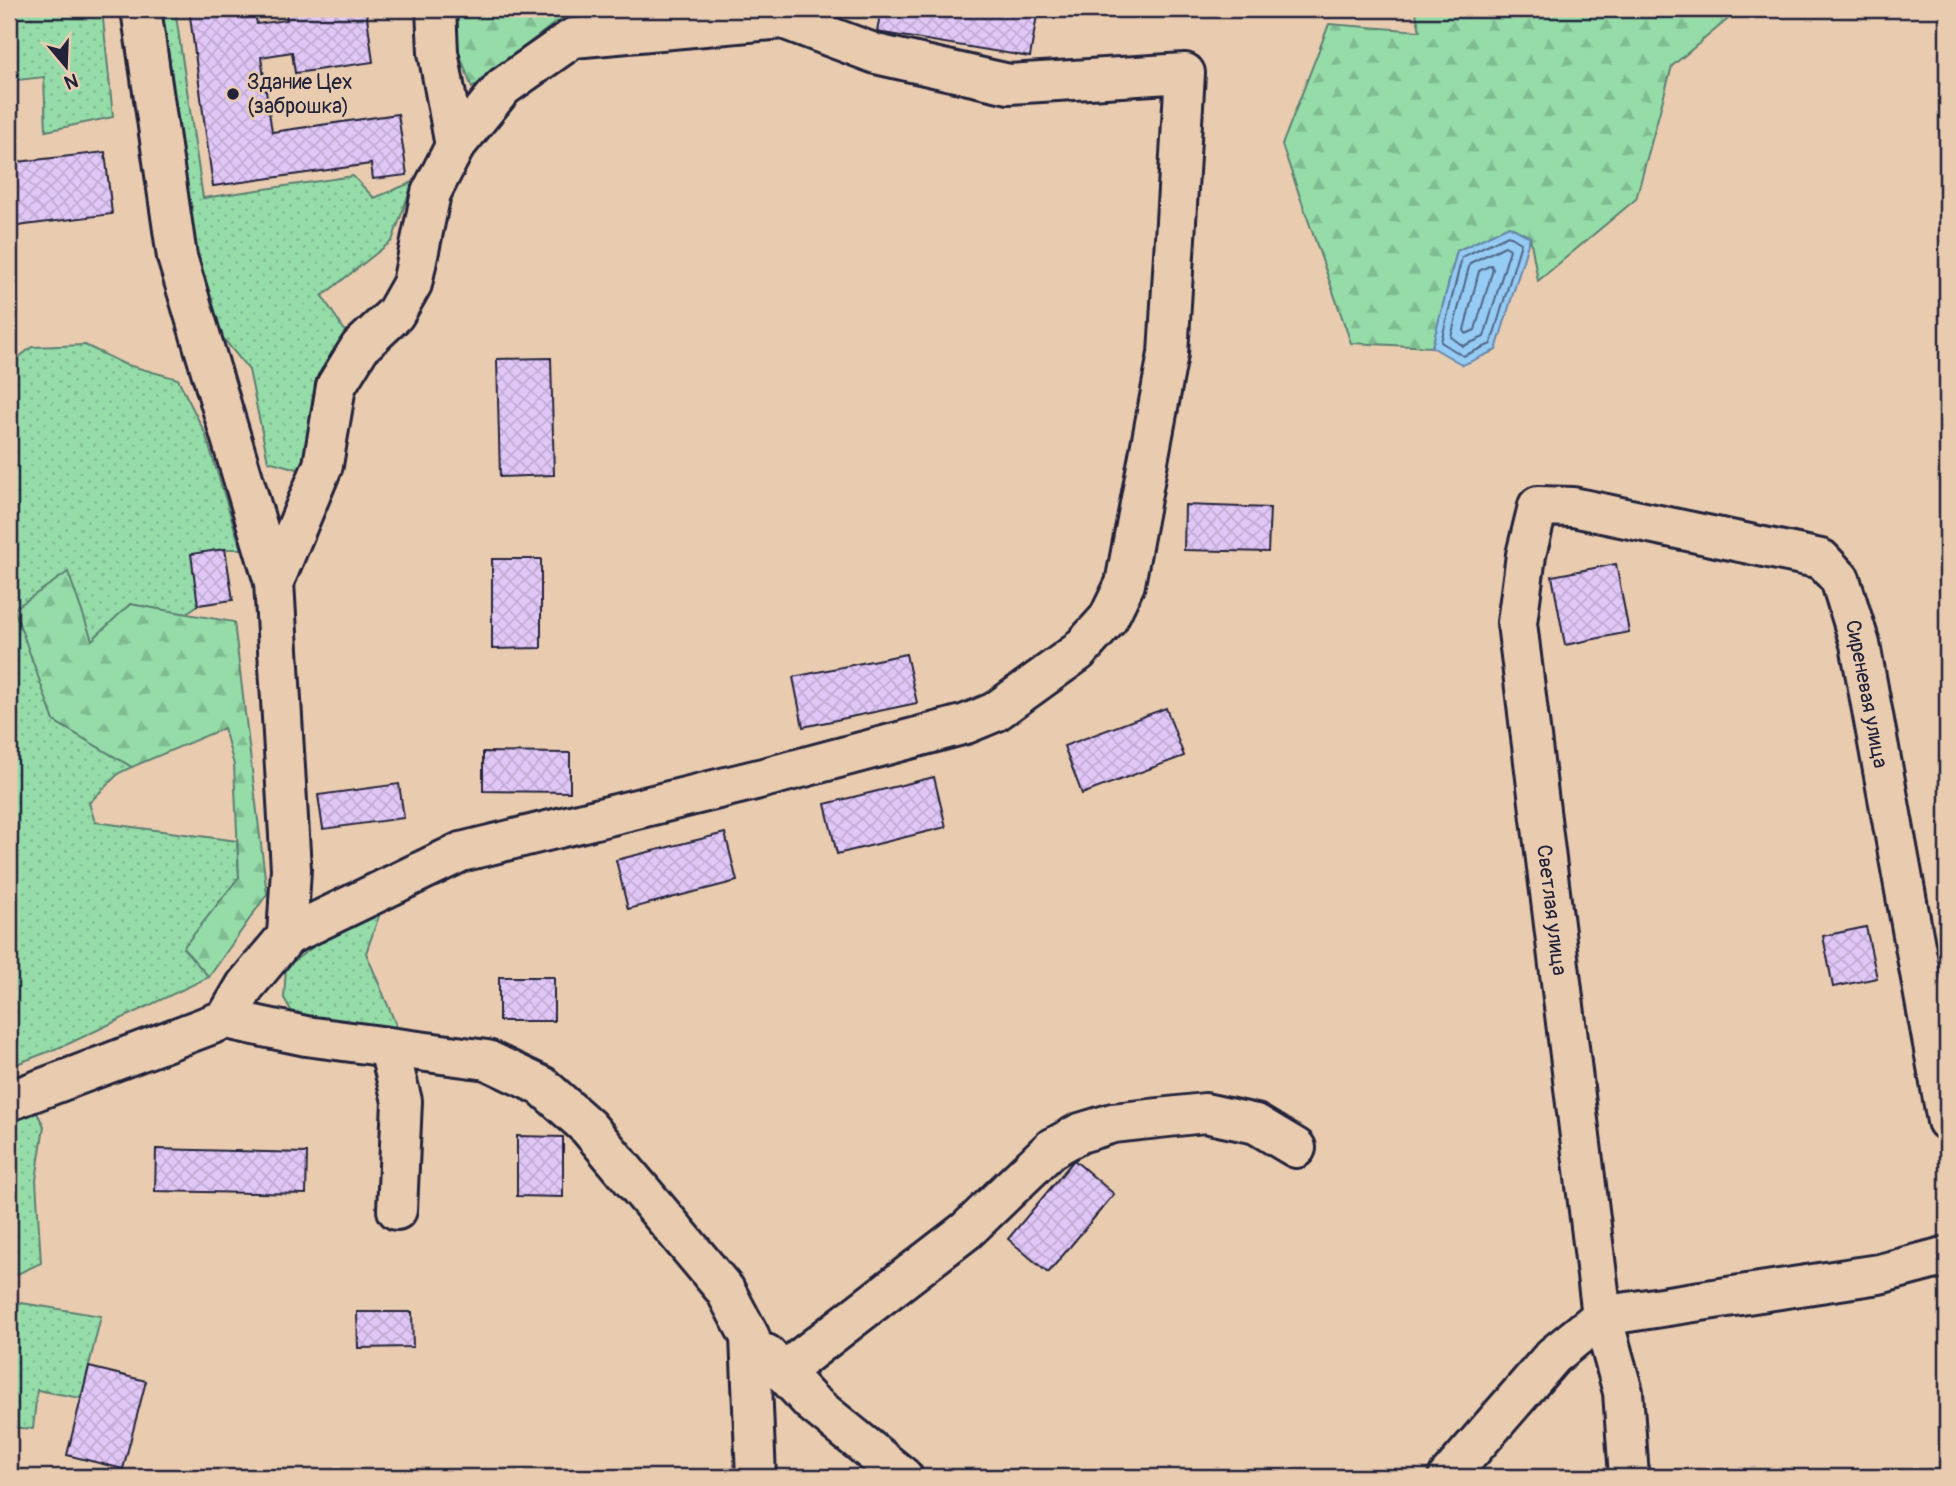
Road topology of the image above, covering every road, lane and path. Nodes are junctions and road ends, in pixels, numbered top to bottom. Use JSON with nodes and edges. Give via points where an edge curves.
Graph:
{"nodes":[{"id":1,"x":141,"y":9,"type":"edge"},
{"id":2,"x":436,"y":9,"type":"edge"},
{"id":3,"x":455,"y":146,"type":"junction"},
{"id":4,"x":1538,"y":506,"type":"joint"},
{"id":5,"x":274,"y":582,"type":"junction"},
{"id":6,"x":287,"y":936,"type":"junction"},
{"id":7,"x":226,"y":1019,"type":"junction"},
{"id":8,"x":389,"y":1049,"type":"junction"},
{"id":9,"x":9,"y":1101,"type":"edge"},
{"id":10,"x":1947,"y":1121,"type":"edge"},
{"id":11,"x":1296,"y":1148,"type":"dead end"},
{"id":12,"x":397,"y":1210,"type":"dead end"},
{"id":13,"x":1947,"y":1255,"type":"edge"},
{"id":14,"x":1602,"y":1316,"type":"junction"},
{"id":15,"x":750,"y":1337,"type":"junction"},
{"id":16,"x":783,"y":1372,"type":"junction"},
{"id":17,"x":756,"y":1477,"type":"edge"},
{"id":18,"x":902,"y":1477,"type":"edge"},
{"id":19,"x":1448,"y":1477,"type":"edge"},
{"id":20,"x":1629,"y":1477,"type":"edge"}],
"edges":[{"from":1,"to":5,"type":"street","via":[[177,257]]},
{"from":2,"to":3,"type":"street","via":[[438,52]]},
{"from":3,"to":5,"type":"street","via":[[431,193],[412,284],[395,314],[360,347],[336,386],[323,465]]},
{"from":3,"to":6,"type":"street","via":[[503,87],[573,38],[783,19],[876,54],[1009,84],[1185,73],[1168,354],[1125,583],[1108,620],[1078,652],[995,712],[966,724],[767,777],[461,852]]},
{"from":4,"to":10,"type":"street","name":"Сиреневая улица","via":[[1573,507],[1821,559],[1840,579],[1860,644]]},
{"from":4,"to":14,"type":"street","name":"Светлая улица","via":[[1517,623]]},
{"from":5,"to":6,"type":"street","via":[[291,869]]},
{"from":6,"to":7,"type":"street","via":[[246,985]]},
{"from":7,"to":8,"type":"street"},
{"from":7,"to":9,"type":"street"},
{"from":8,"to":12,"type":"street","via":[[402,1101]]},
{"from":8,"to":15,"type":"street","via":[[487,1060],[542,1086],[588,1127],[716,1280]]},
{"from":11,"to":16,"type":"street","via":[[1256,1124],[1205,1113],[1113,1123],[1080,1133],[1051,1149],[967,1230]]},
{"from":13,"to":14,"type":"street","via":[[1879,1274]]},
{"from":14,"to":19,"type":"street","via":[[1553,1356]]},
{"from":14,"to":20,"type":"street","name":"Светлая улица","via":[[1623,1392]]},
{"from":15,"to":16,"type":"street"},
{"from":15,"to":17,"type":"street"},
{"from":16,"to":18,"type":"street","via":[[811,1402]]}]}
